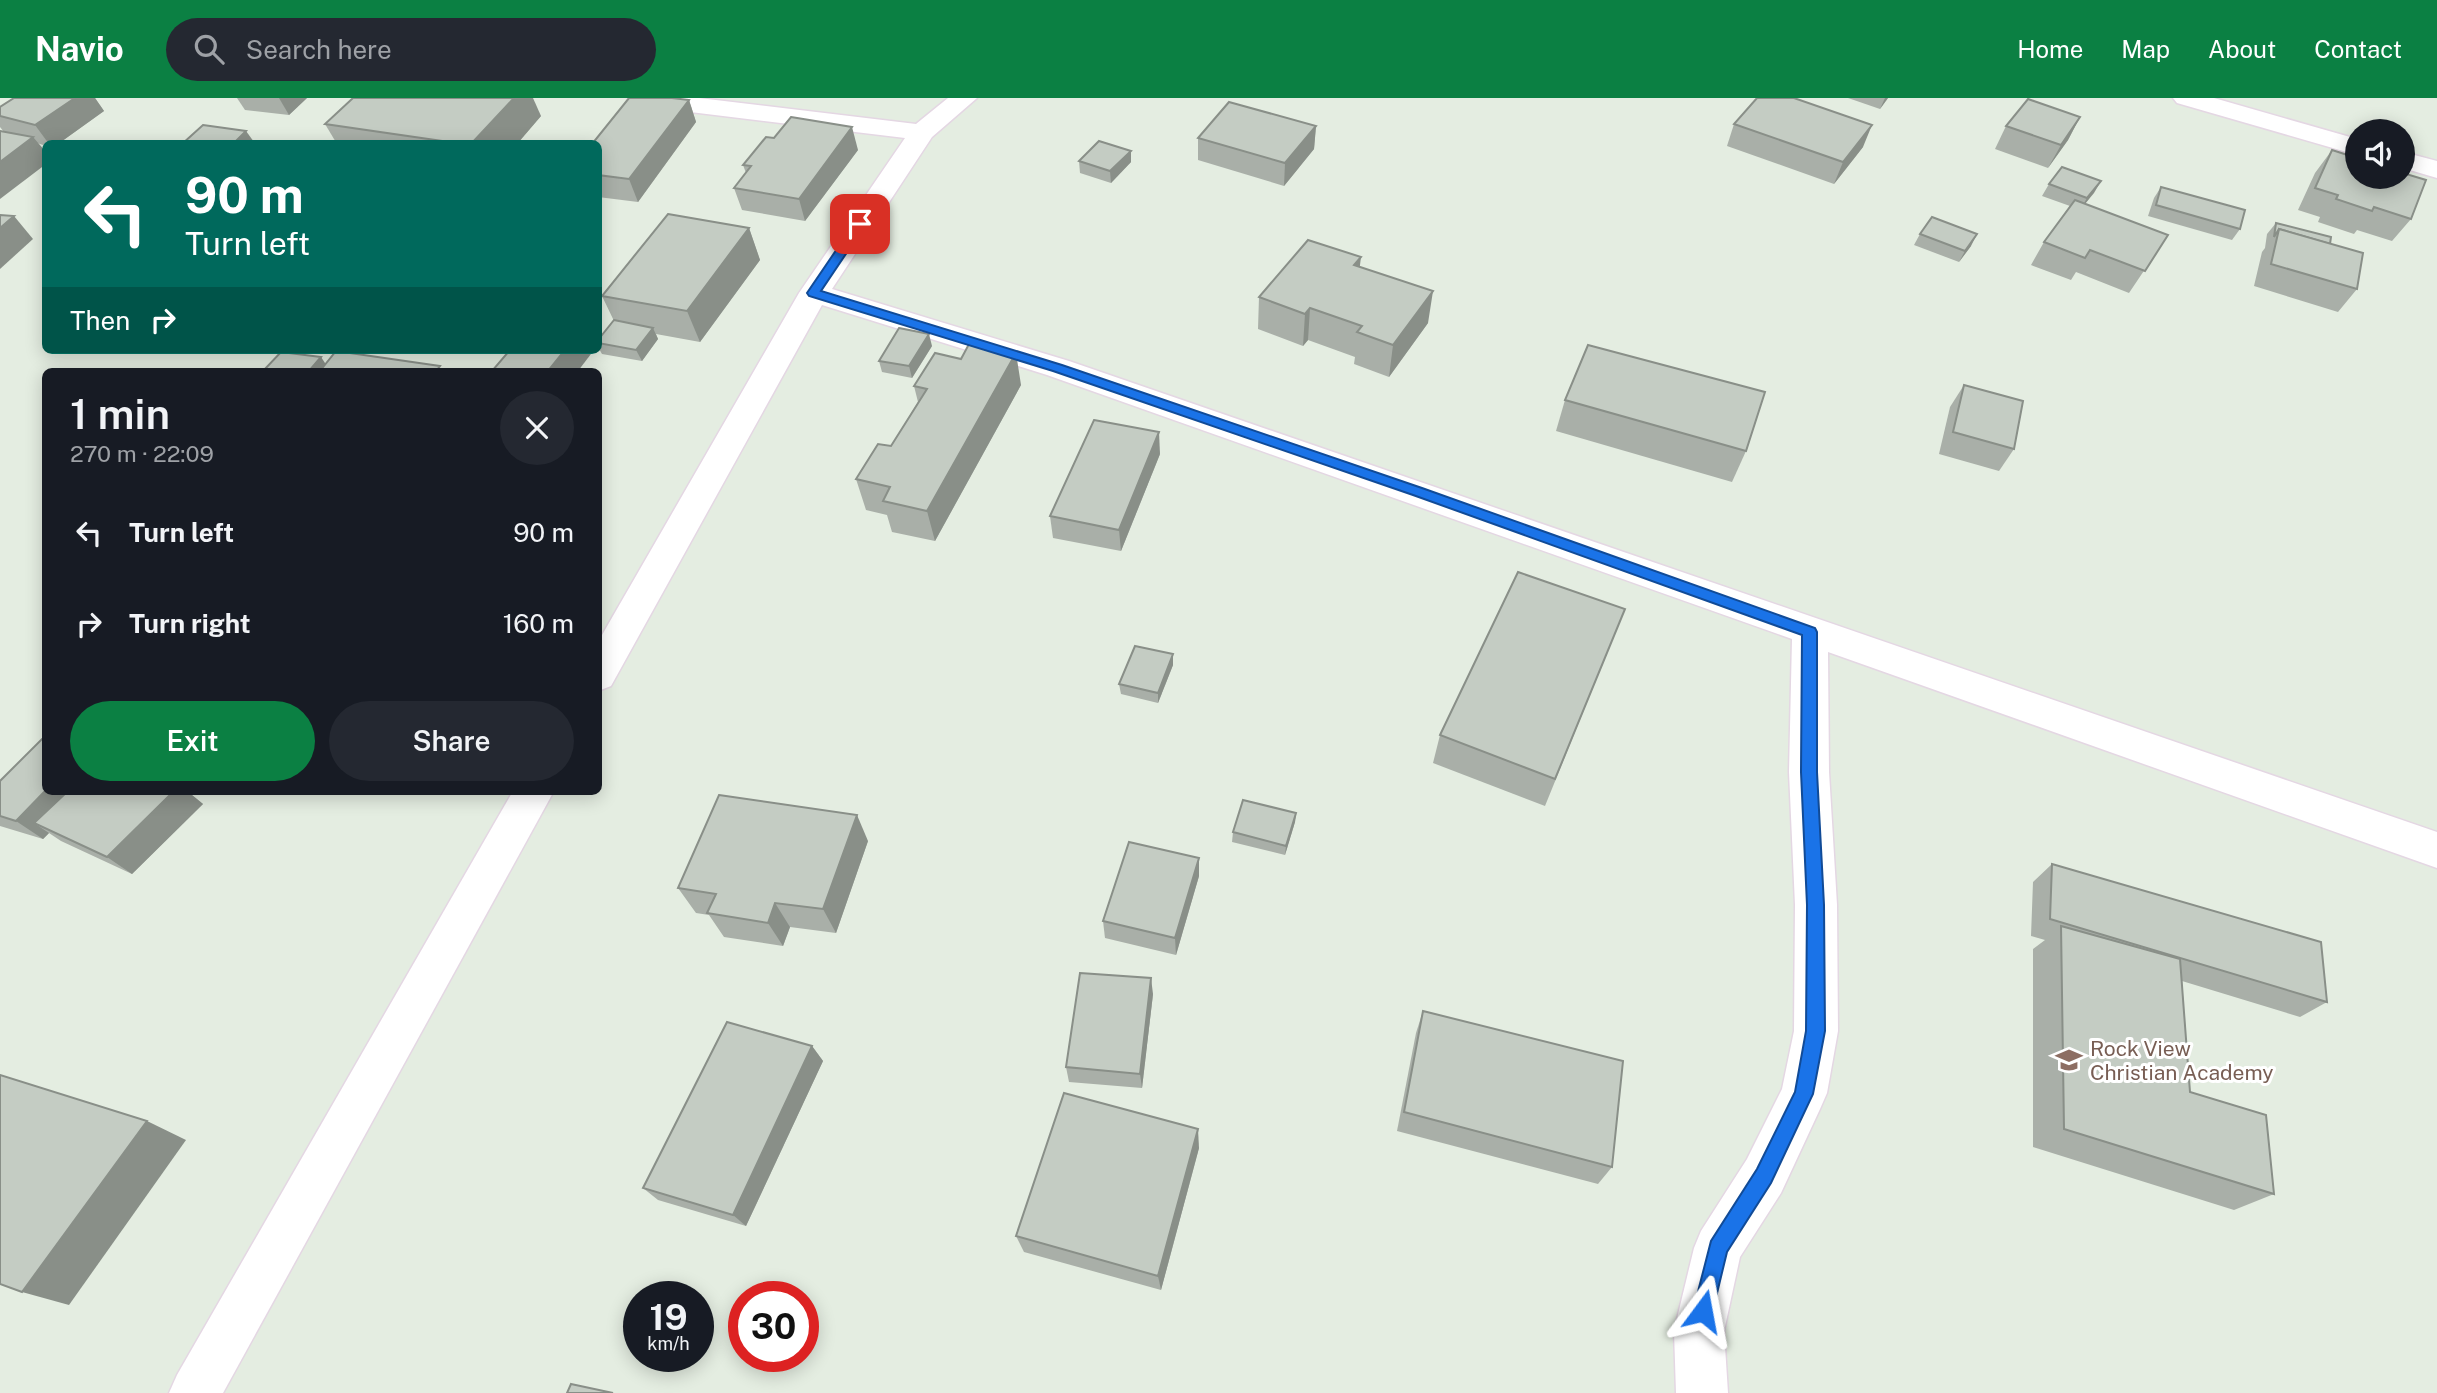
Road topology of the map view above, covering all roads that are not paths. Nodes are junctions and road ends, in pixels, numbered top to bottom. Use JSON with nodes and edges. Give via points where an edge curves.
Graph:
{"nodes":[{"id":1,"x":640,"y":98,"type":"edge"},
{"id":2,"x":964,"y":98,"type":"edge"},
{"id":3,"x":2186,"y":98,"type":"edge"},
{"id":4,"x":922,"y":132,"type":"junction"},
{"id":5,"x":2345,"y":144,"type":"edge"},
{"id":6,"x":2415,"y":164,"type":"edge"},
{"id":7,"x":2437,"y":170,"type":"edge"},
{"id":8,"x":814,"y":293,"type":"junction"},
{"id":9,"x":1810,"y":632,"type":"junction"},
{"id":10,"x":602,"y":669,"type":"edge"},
{"id":11,"x":532,"y":795,"type":"edge"},
{"id":12,"x":2437,"y":850,"type":"edge"},
{"id":13,"x":195,"y":1393,"type":"edge"},
{"id":14,"x":1702,"y":1393,"type":"edge"}],
"edges":[{"from":1,"to":4,"type":"street"},
{"from":2,"to":4,"type":"street"},
{"from":3,"to":5,"type":"street"},
{"from":4,"to":8,"type":"street"},
{"from":6,"to":7,"type":"street"},
{"from":8,"to":9,"type":"street","via":[[1070,373]]},
{"from":8,"to":10,"type":"street"},
{"from":9,"to":12,"type":"street"},
{"from":9,"to":14,"type":"street","via":[[1816,1031],[1804,1094],[1764,1176],[1718,1248],[1699,1331]]},
{"from":11,"to":13,"type":"street"}]}
